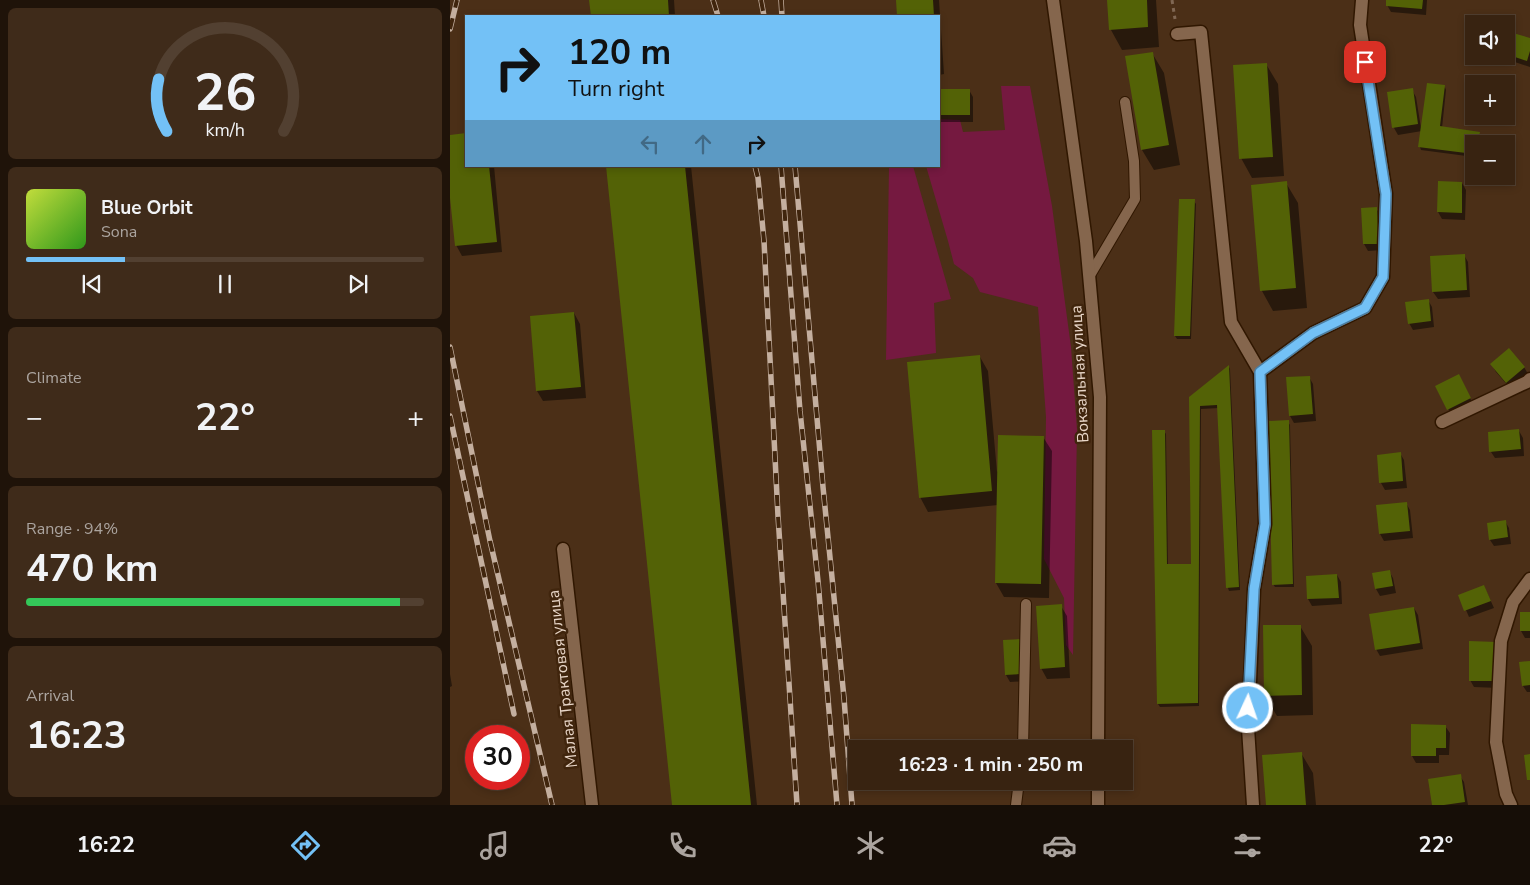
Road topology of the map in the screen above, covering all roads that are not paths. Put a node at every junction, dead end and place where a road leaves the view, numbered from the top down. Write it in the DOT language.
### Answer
graph roads {
  1 [pos="1053,0"];
  2 [pos="1362,0"];
  3 [pos="1177,34"];
  4 [pos="1125,102"];
  5 [pos="1089,277"];
  6 [pos="1260,372"];
  7 [pos="1530,379"];
  8 [pos="1442,422"];
  9 [pos="563,549"];
  10 [pos="1530,579"];
  11 [pos="1026,604"];
  12 [pos="1023,740"];
  13 [pos="1098,740"];
  14 [pos="1018,790"];
  15 [pos="1098,790"];
  16 [pos="592,805"];
  17 [pos="1016,805"];
  18 [pos="1098,805"];
  19 [pos="1253,805"];
  20 [pos="1511,805"];
  1 -- 5 [label="street, Вокзальная улица"];
  2 -- 6 [label="street"];
  3 -- 6 [label="street"];
  4 -- 5 [label="lane"];
  5 -- 13 [label="street, Вокзальная улица"];
  6 -- 19 [label="street"];
  7 -- 8 [label="street"];
  9 -- 16 [label="street, Малая Трактовая улица"];
  10 -- 20 [label="street"];
  11 -- 12 [label="lane"];
  14 -- 17 [label="lane"];
  15 -- 18 [label="street"];
}
